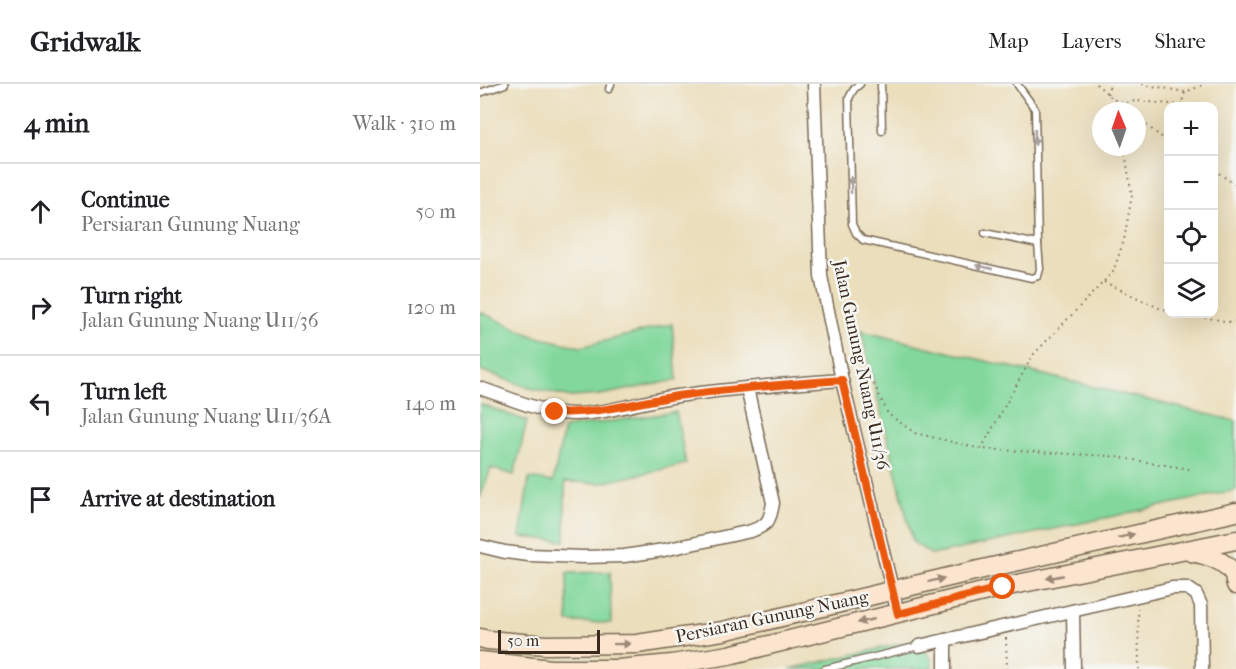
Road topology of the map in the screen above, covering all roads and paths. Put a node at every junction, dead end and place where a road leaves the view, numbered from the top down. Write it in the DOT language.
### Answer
graph roads {
  1 [pos="505,84"];
  2 [pos="814,84"];
  3 [pos="860,84"];
  4 [pos="881,84"];
  5 [pos="1017,84"];
  6 [pos="1096,84"];
  7 [pos="1110,84"];
  8 [pos="1142,84"];
  9 [pos="1206,84"];
  10 [pos="1185,92"];
  11 [pos="480,93"];
  12 [pos="1107,94"];
  13 [pos="1116,102"];
  14 [pos="1127,102"];
  15 [pos="1146,102"];
  16 [pos="1146,102"];
  17 [pos="1183,102"];
  18 [pos="1164,104"];
  19 [pos="1146,125"];
  20 [pos="882,131"];
  21 [pos="1164,139"];
  22 [pos="1126,156"];
  23 [pos="1218,173"];
  24 [pos="1236,185"];
  25 [pos="985,233"];
  26 [pos="1038,244"];
  27 [pos="1104,282"];
  28 [pos="1164,309"];
  29 [pos="1212,318"];
  30 [pos="1236,321"];
  31 [pos="842,380"];
  32 [pos="874,384"];
  33 [pos="480,388"];
  34 [pos="747,388"];
  35 [pos="981,449"];
  36 [pos="1190,469"];
  37 [pos="1236,512"];
  38 [pos="1236,540"];
  39 [pos="480,546"];
  40 [pos="1182,551"];
  41 [pos="1236,585"];
  42 [pos="892,591"];
  43 [pos="1138,596"];
  44 [pos="1073,610"];
  45 [pos="898,614"];
  46 [pos="1006,626"];
  47 [pos="480,638"];
  48 [pos="945,640"];
  49 [pos="920,646"];
  50 [pos="480,662"];
  51 [pos="825,669"];
  52 [pos="945,669"];
  53 [pos="1007,669"];
  54 [pos="1074,669"];
  55 [pos="1139,669"];
  56 [pos="1203,669"];
  1 -- 11 [label="lane"];
  2 -- 31 [label="street, Jalan Gunung Nuang U11/36"];
  26 -- 3 [label="lane, one-way"];
  4 -- 20 [label="lane"];
  5 -- 26 [label="lane, one-way"];
  6 -- 12 [label="path"];
  7 -- 12 [label="path"];
  8 -- 10 [label="path"];
  9 -- 10 [label="path"];
  10 -- 17 [label="path"];
  12 -- 13 [label="path"];
  14 -- 16 [label="path"];
  15 -- 18 [label="path"];
  19 -- 21 [label="path"];
  22 -- 27 [label="path"];
  23 -- 24 [label="path"];
  25 -- 26 [label="lane"];
  27 -- 28 [label="path"];
  27 -- 35 [label="path"];
  29 -- 30 [label="path"];
  31 -- 34 [label="street"];
  31 -- 42 [label="street, Jalan Gunung Nuang U11/36"];
  32 -- 35 [label="path"];
  33 -- 34 [label="street"];
  34 -- 39 [label="street"];
  35 -- 36 [label="path"];
  42 -- 37 [label="street, Persiaran Gunung Nuang, one-way"];
  38 -- 40 [label="street, Persiaran Gunung Nuang"];
  40 -- 41 [label="street"];
  40 -- 45 [label="street, Persiaran Gunung Nuang, one-way"];
  42 -- 45 [label="street, Jalan Gunung Nuang U11/36"];
  47 -- 42 [label="street, Persiaran Gunung Nuang, one-way"];
  43 -- 44 [label="street"];
  43 -- 55 [label="path"];
  43 -- 56 [label="street"];
  44 -- 46 [label="street"];
  44 -- 54 [label="street"];
  45 -- 50 [label="street, Persiaran Gunung Nuang, one-way"];
  46 -- 48 [label="street"];
  46 -- 53 [label="path"];
  48 -- 49 [label="street"];
  48 -- 52 [label="street"];
  49 -- 51 [label="lane"];
}
